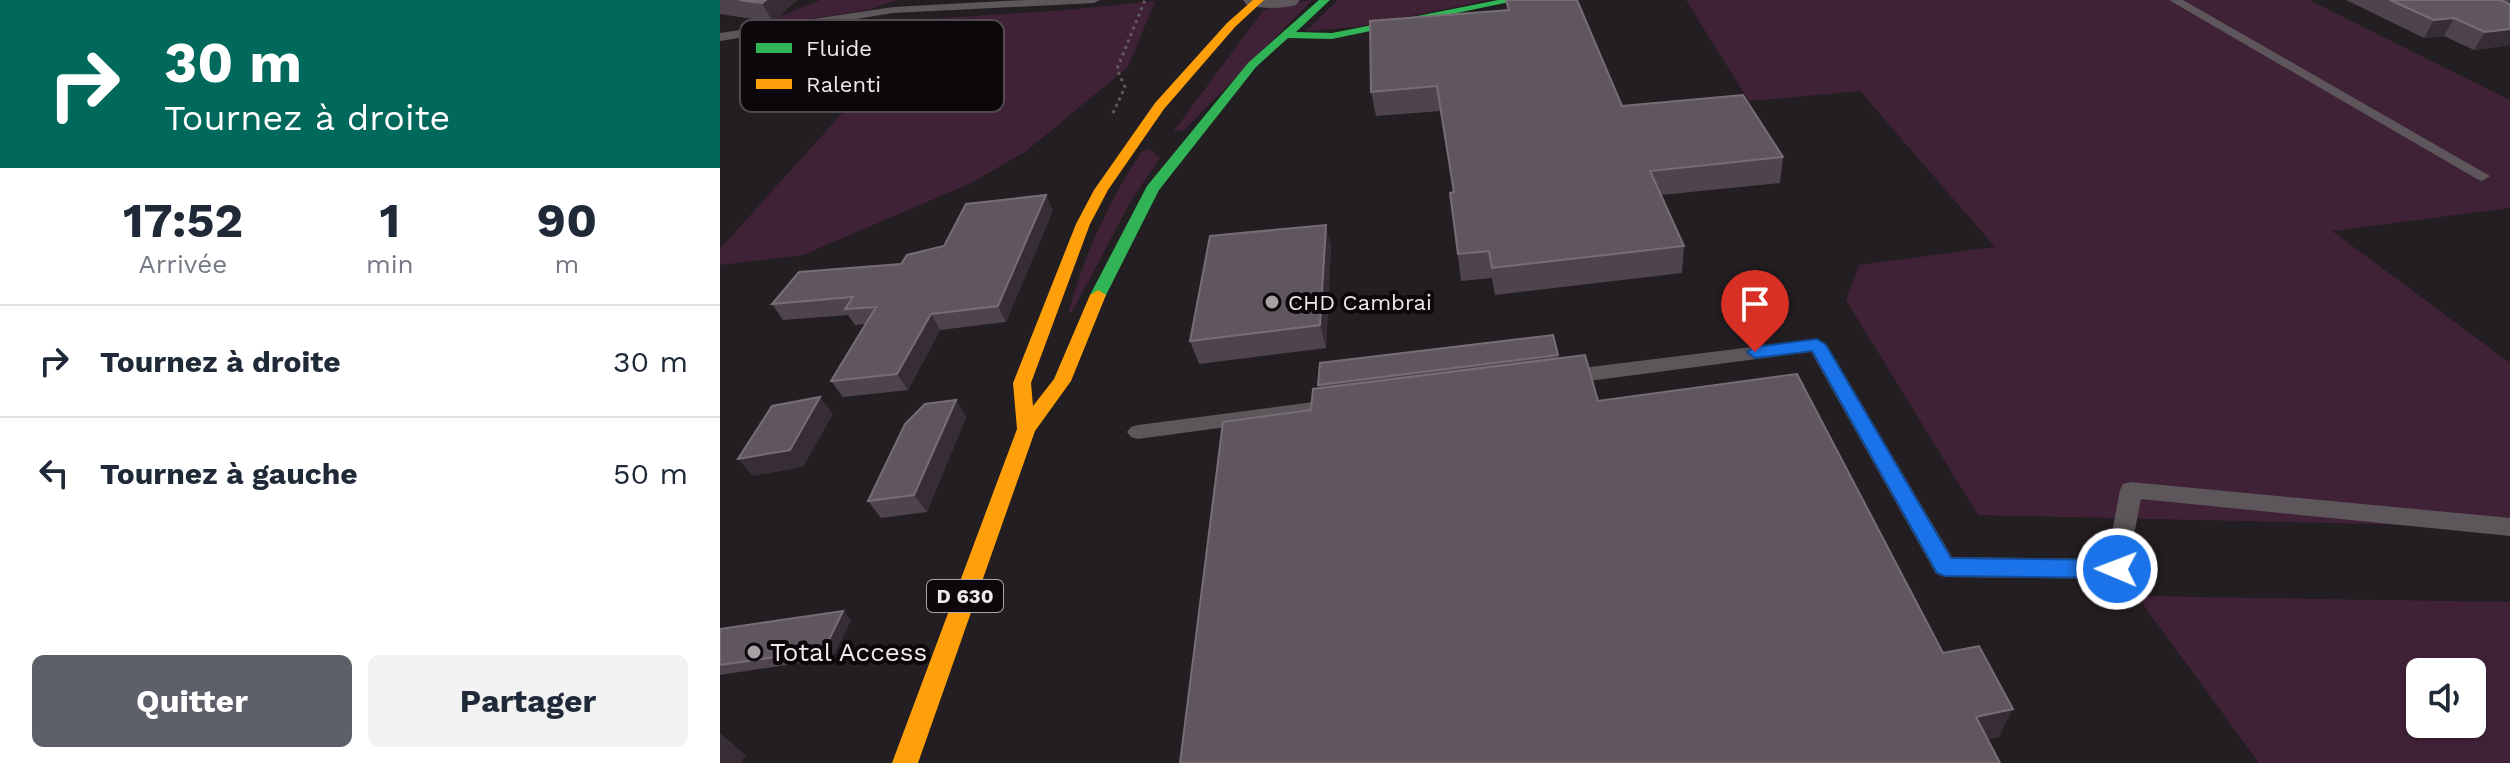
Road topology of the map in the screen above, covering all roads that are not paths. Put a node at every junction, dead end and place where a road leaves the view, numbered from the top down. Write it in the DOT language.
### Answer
graph roads {
  1 [pos="921,0"];
  2 [pos="1094,0"];
  3 [pos="1229,0"];
  4 [pos="1258,0"];
  5 [pos="1288,0"];
  6 [pos="1325,0"];
  7 [pos="1514,0"];
  8 [pos="2175,0"];
  9 [pos="893,10"];
  10 [pos="829,20"];
  11 [pos="1231,25"];
  12 [pos="740,34"];
  13 [pos="1283,35"];
  14 [pos="720,37"];
  15 [pos="1193,96"];
  16 [pos="1163,138"];
  17 [pos="1172,162"];
  18 [pos="2482,176"];
  19 [pos="1549,379"];
  20 [pos="1359,403"];
  21 [pos="1026,429"];
  22 [pos="1138,432"];
  23 [pos="2510,527"];
  24 [pos="905,763"];
  1 -- 9 [label="lane"];
  2 -- 9 [label="lane"];
  3 -- 11 [label="street"];
  4 -- 5 [label="street"];
  4 -- 11 [label="main road, D 630"];
  6 -- 13 [label="main road, D 630"];
  7 -- 13 [label="main road"];
  8 -- 18 [label="lane"];
  9 -- 10 [label="lane"];
  11 -- 15 [label="main road"];
  11 -- 21 [label="main road, D 630"];
  12 -- 14 [label="lane"];
  13 -- 17 [label="main road, D 630"];
  16 -- 17 [label="main road"];
  17 -- 21 [label="main road, D 630"];
  19 -- 23 [label="lane"];
  20 -- 22 [label="lane"];
  21 -- 24 [label="main road, D 630"];
}
